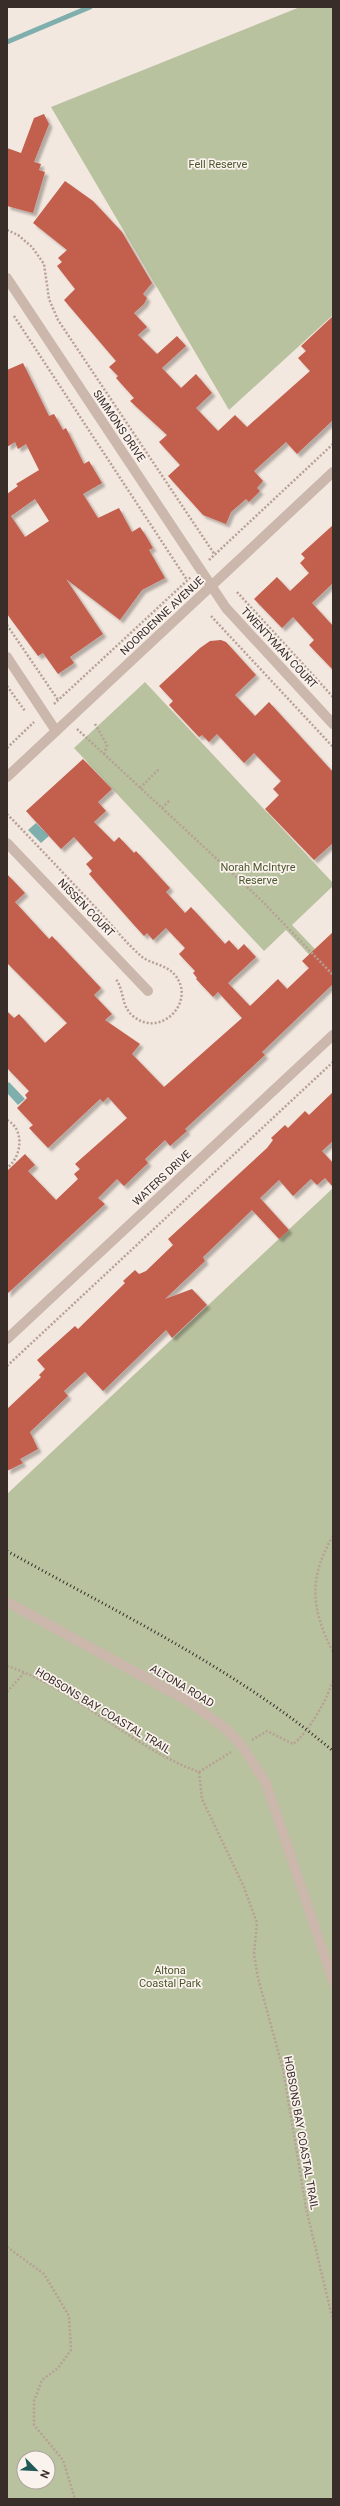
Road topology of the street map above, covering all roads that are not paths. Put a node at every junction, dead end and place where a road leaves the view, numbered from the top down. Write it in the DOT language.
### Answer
graph roads {
  1 [pos="7,278"];
  2 [pos="333,472"];
  3 [pos="211,586"];
  4 [pos="7,657"];
  5 [pos="333,724"];
  6 [pos="56,731"];
  7 [pos="7,777"];
  8 [pos="7,843"];
  9 [pos="148,991"];
  10 [pos="333,1035"];
  11 [pos="7,1339"];
  12 [pos="7,1602"];
  13 [pos="333,1981"];
  1 -- 3 [label="street, SIMMONS DRIVE"];
  2 -- 3 [label="street, NOORDENNE AVENUE"];
  3 -- 5 [label="street, TWENTYMAN COURT"];
  3 -- 6 [label="street, NOORDENNE AVENUE"];
  4 -- 6 [label="street"];
  6 -- 7 [label="street, NOORDENNE AVENUE"];
  8 -- 9 [label="street, NISSEN COURT"];
  10 -- 11 [label="street, WATERS DRIVE"];
  12 -- 13 [label="street, ALTONA ROAD"];
}
